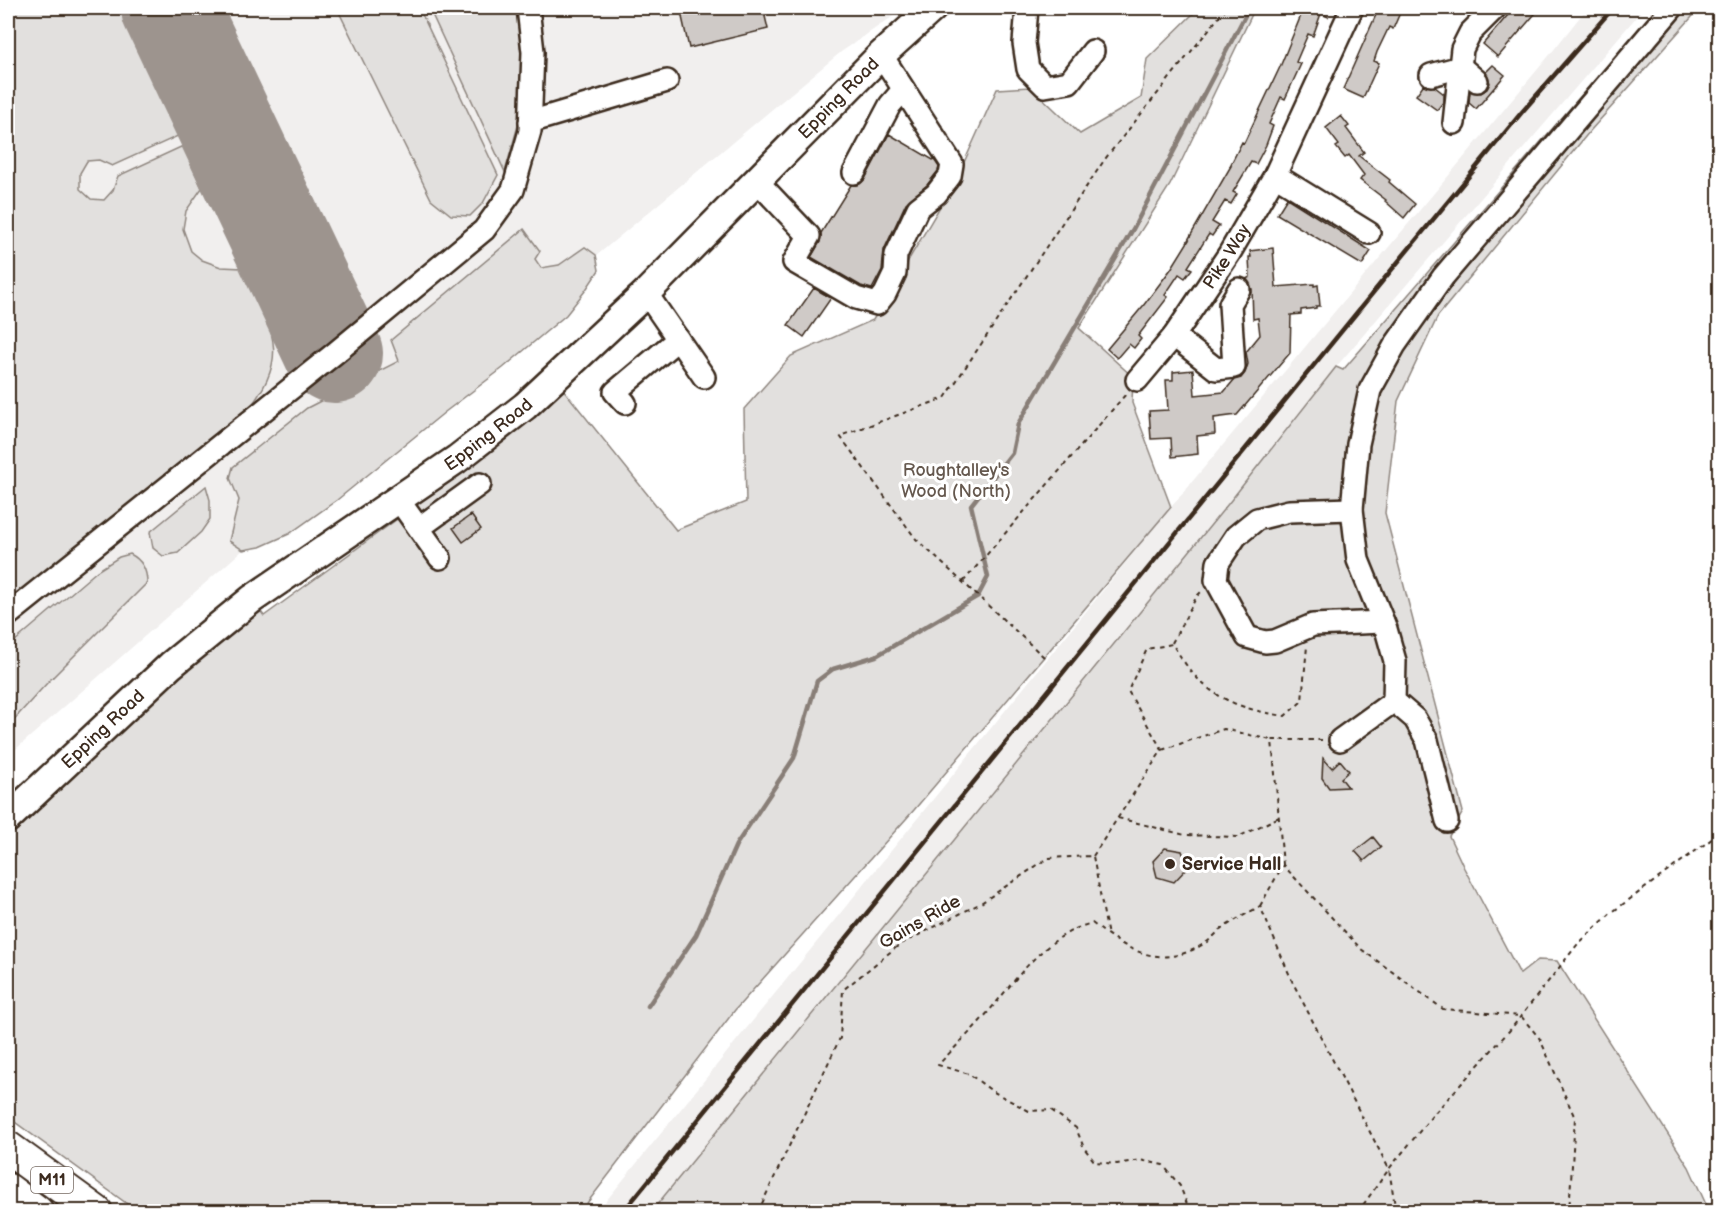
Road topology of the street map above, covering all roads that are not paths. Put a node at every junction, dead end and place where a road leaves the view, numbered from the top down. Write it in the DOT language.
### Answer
graph roads {
  1 [pos="528,8"];
  2 [pos="933,8"];
  3 [pos="1027,8"];
  4 [pos="1495,8"];
  5 [pos="1672,8"];
  6 [pos="1349,16"];
  7 [pos="1093,51"];
  8 [pos="880,56"];
  9 [pos="1461,67"];
  10 [pos="1431,75"];
  11 [pos="667,81"];
  12 [pos="1477,81"];
  13 [pos="903,90"];
  14 [pos="530,122"];
  15 [pos="1454,123"];
  16 [pos="854,173"];
  17 [pos="1275,175"];
  18 [pos="757,181"];
  19 [pos="1369,233"];
  20 [pos="1239,289"];
  21 [pos="645,294"];
  22 [pos="1174,336"];
  23 [pos="678,339"];
  24 [pos="704,377"];
  25 [pos="1137,381"];
  26 [pos="625,403"];
  27 [pos="480,484"];
  28 [pos="398,499"];
  29 [pos="1352,509"];
  30 [pos="419,528"];
  31 [pos="440,558"];
  32 [pos="8,615"];
  33 [pos="1383,622"];
  34 [pos="1394,701"];
  35 [pos="1340,740"];
  36 [pos="8,818"];
  37 [pos="1447,821"];
  38 [pos="8,1148"];
  39 [pos="8,1190"];
  40 [pos="38,1212"];
  41 [pos="96,1212"];
  1 -- 14 [label="street"];
  2 -- 8 [label="main road, Epping Road"];
  3 -- 7 [label="street"];
  4 -- 9 [label="street"];
  5 -- 29 [label="street"];
  6 -- 17 [label="street, Pike Way"];
  8 -- 13 [label="street"];
  8 -- 18 [label="main road, Epping Road"];
  9 -- 10 [label="street"];
  9 -- 12 [label="street"];
  9 -- 15 [label="street"];
  11 -- 14 [label="street"];
  13 -- 16 [label="street"];
  13 -- 18 [label="street"];
  14 -- 32 [label="street"];
  17 -- 19 [label="street"];
  17 -- 22 [label="street, Pike Way"];
  18 -- 21 [label="main road, Epping Road"];
  20 -- 22 [label="street"];
  21 -- 23 [label="street"];
  21 -- 28 [label="main road, Epping Road"];
  22 -- 25 [label="street, Pike Way"];
  23 -- 24 [label="street"];
  23 -- 26 [label="street"];
  27 -- 30 [label="street"];
  28 -- 30 [label="street"];
  28 -- 36 [label="main road, Epping Road"];
  29 -- 33 [label="street"];
  29 -- 33 [label="street"];
  30 -- 31 [label="street"];
  33 -- 34 [label="street"];
  34 -- 35 [label="street"];
  34 -- 37 [label="street"];
  38 -- 41 [label="highway, M11"];
  39 -- 40 [label="highway, M11"];
}
